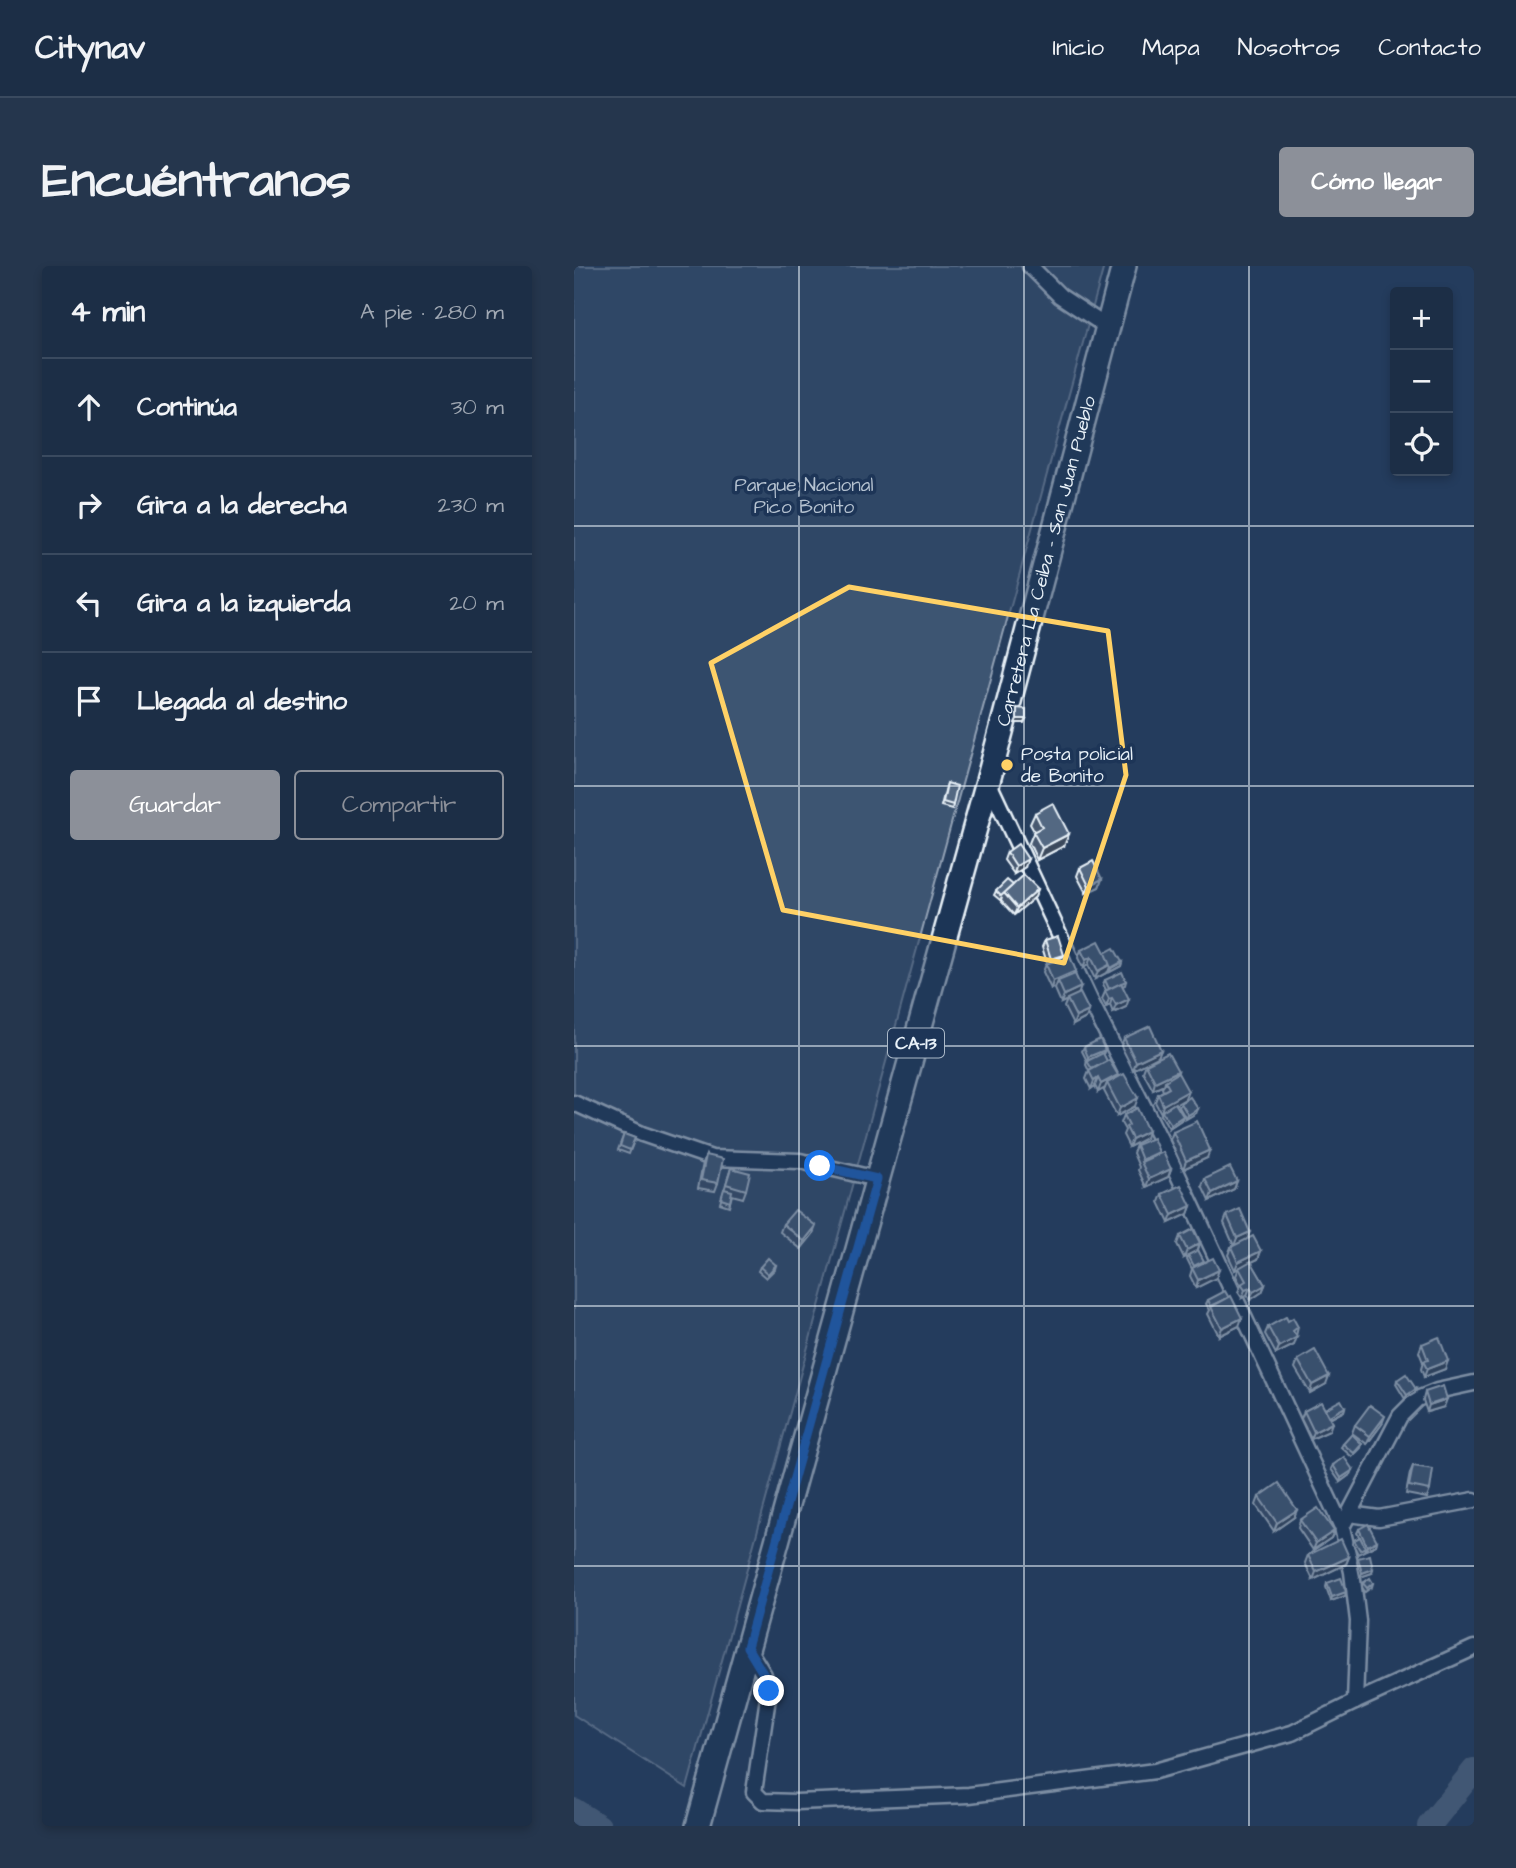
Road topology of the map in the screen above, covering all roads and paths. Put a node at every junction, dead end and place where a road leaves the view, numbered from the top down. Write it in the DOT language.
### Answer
graph roads {
  1 [pos="1030,266"];
  2 [pos="1124,266"];
  3 [pos="1107,327"];
  4 [pos="988,781"];
  5 [pos="574,1103"];
  6 [pos="877,1179"];
  7 [pos="1474,1384"];
  8 [pos="1474,1500"];
  9 [pos="1345,1520"];
  10 [pos="747,1647"];
  11 [pos="1474,1648"];
  12 [pos="1355,1702"];
  13 [pos="699,1822"];
  1 -- 3 [label="street"];
  2 -- 3 [label="main road, Carretera La Ceiba - San Juan Pueblo / CA-13"];
  3 -- 4 [label="main road, Carretera La Ceiba - San Juan Pueblo / CA-13"];
  4 -- 6 [label="main road, Carretera La Ceiba - San Juan Pueblo / CA-13"];
  4 -- 9 [label="street"];
  5 -- 6 [label="street"];
  6 -- 10 [label="main road, Carretera La Ceiba - San Juan Pueblo / CA-13"];
  7 -- 9 [label="street"];
  8 -- 9 [label="street"];
  9 -- 12 [label="street"];
  10 -- 12 [label="street"];
  10 -- 13 [label="main road, Carretera La Ceiba - San Juan Pueblo / CA-13"];
  11 -- 12 [label="street"];
}
